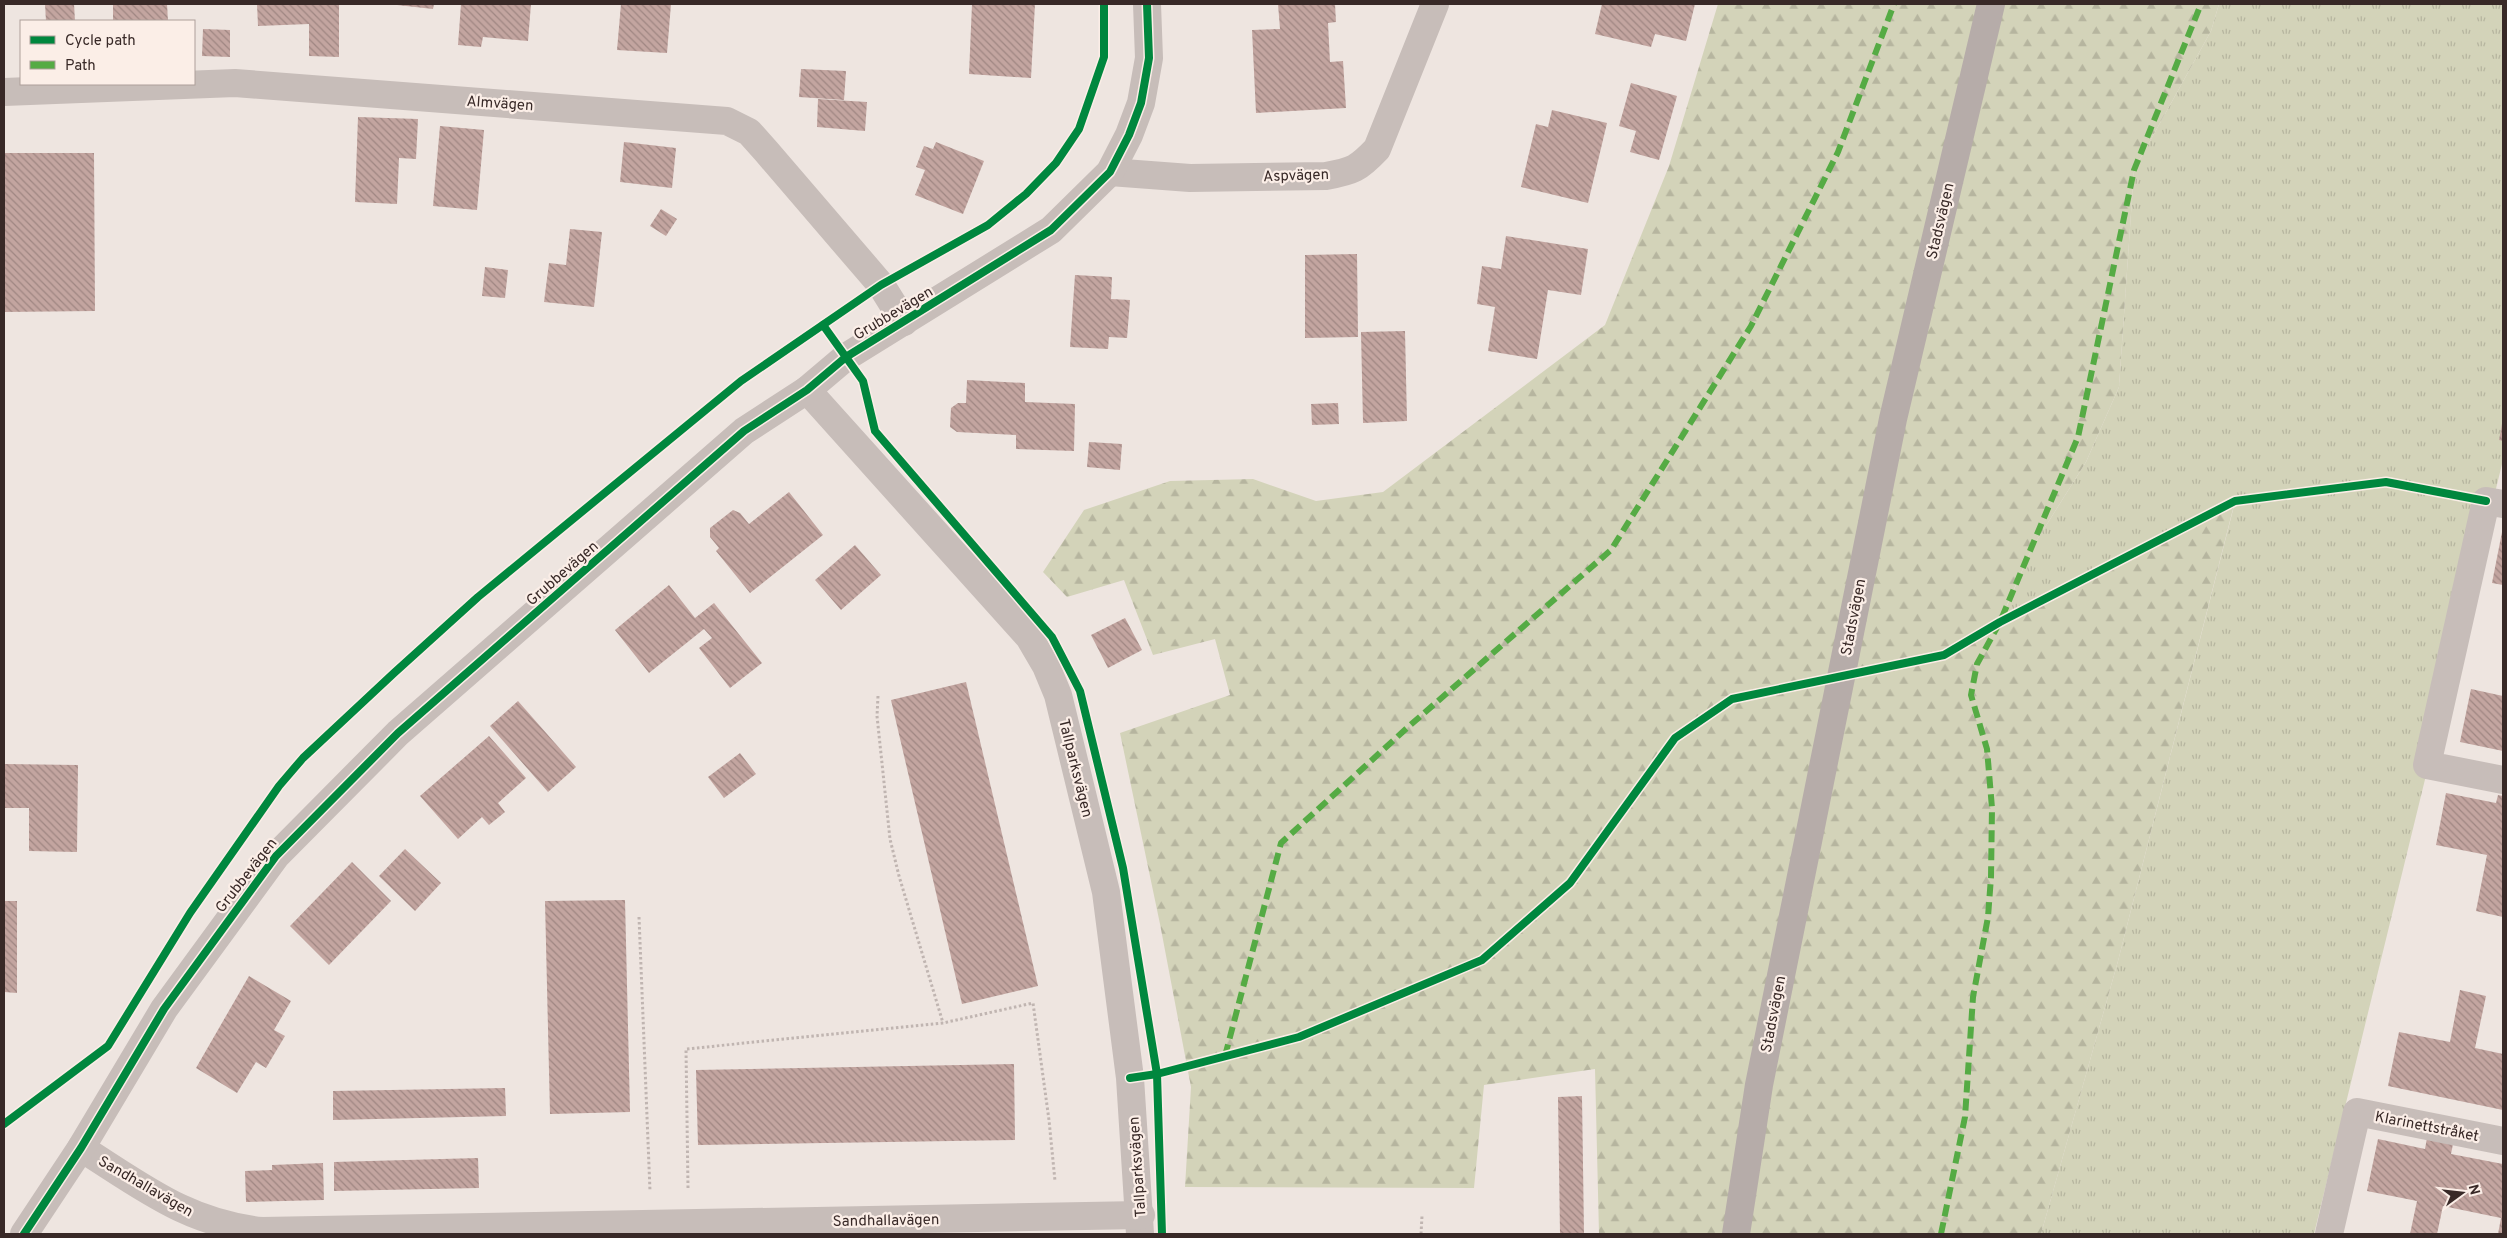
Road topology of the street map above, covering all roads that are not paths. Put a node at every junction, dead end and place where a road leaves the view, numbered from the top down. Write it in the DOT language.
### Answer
graph roads {
  1 [pos="1147,4"];
  2 [pos="1435,4"];
  3 [pos="1991,4"];
  4 [pos="184,85"];
  5 [pos="195,85"];
  6 [pos="4,92"];
  7 [pos="1110,172"];
  8 [pos="904,322"];
  9 [pos="807,390"];
  10 [pos="2495,502"];
  11 [pos="2503,780"];
  12 [pos="2503,1141"];
  13 [pos="81,1148"];
  14 [pos="1141,1225"];
  15 [pos="1012,1226"];
  16 [pos="24,1234"];
  17 [pos="1736,1234"];
  18 [pos="2329,1234"];
  1 -- 7 [label="street, Grubbevägen"];
  2 -- 7 [label="street, Aspvägen"];
  3 -- 17 [label="main road, Stadsvägen"];
  4 -- 6 [label="street, Almvägen"];
  5 -- 8 [label="street, Almvägen"];
  7 -- 8 [label="street, Grubbevägen"];
  8 -- 9 [label="street, Grubbevägen"];
  9 -- 13 [label="street, Grubbevägen"];
  9 -- 14 [label="street, Tallparksvägen"];
  10 -- 11 [label="street"];
  12 -- 18 [label="street, Klarinettstråket"];
  13 -- 15 [label="street, Sandhallavägen"];
  13 -- 16 [label="street, Grubbevägen"];
  14 -- 15 [label="street, Sandhallavägen"];
}
